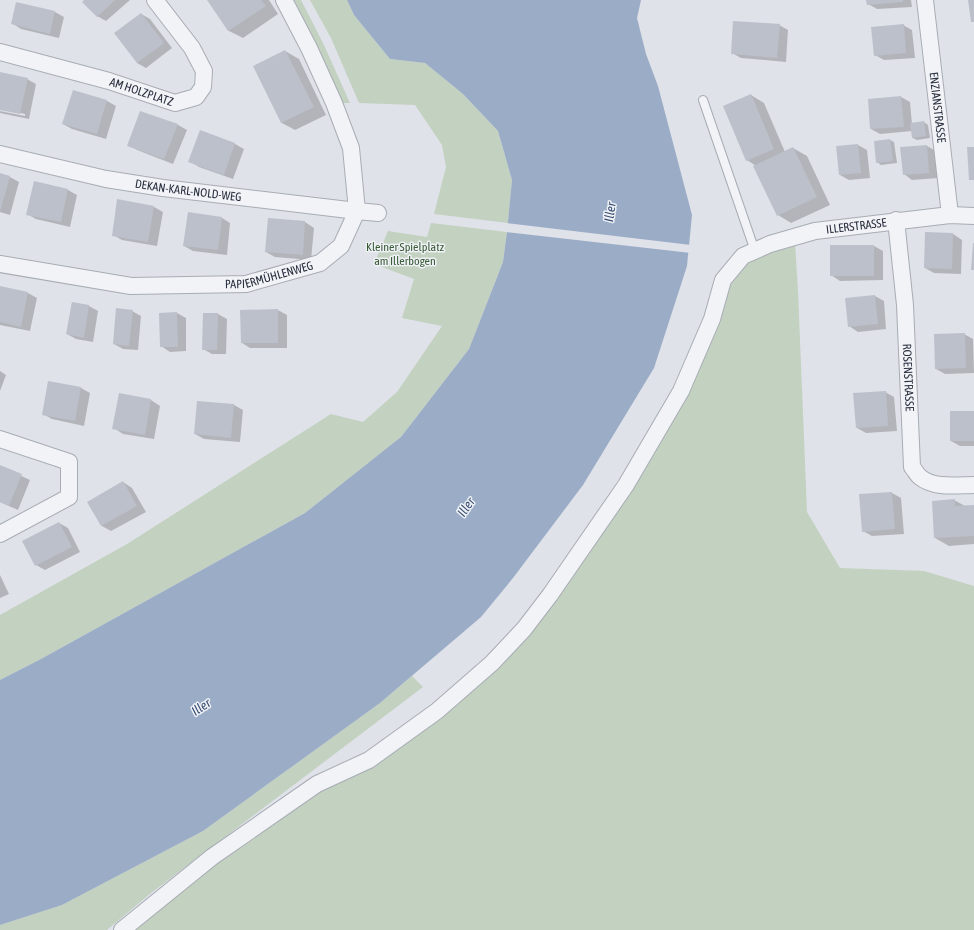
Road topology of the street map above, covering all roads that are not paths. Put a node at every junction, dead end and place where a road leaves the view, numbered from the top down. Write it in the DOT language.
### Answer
graph roads {
  1 [pos="155,0"];
  2 [pos="284,0"];
  3 [pos="925,0"];
  4 [pos="0,52"];
  5 [pos="703,100"];
  6 [pos="0,154"];
  7 [pos="356,211"];
  8 [pos="378,213"];
  9 [pos="950,215"];
  10 [pos="974,216"];
  11 [pos="896,220"];
  12 [pos="749,253"];
  13 [pos="0,264"];
  14 [pos="0,439"];
  15 [pos="974,485"];
  16 [pos="0,534"];
  17 [pos="122,930"];
  1 -- 4 [label="street, AM HOLZPLATZ"];
  2 -- 7 [label="street, PAPIERMÜHLENWEG"];
  3 -- 9 [label="street, ENZIANSTRASSE"];
  5 -- 12 [label="lane"];
  6 -- 7 [label="street, DEKAN-KARL-NOLD-WEG"];
  7 -- 8 [label="street, DEKAN-KARL-NOLD-WEG"];
  7 -- 13 [label="street, PAPIERMÜHLENWEG"];
  9 -- 10 [label="street, ILLERSTRASSE"];
  9 -- 11 [label="street, ILLERSTRASSE"];
  11 -- 12 [label="street, ILLERSTRASSE"];
  11 -- 15 [label="street, ROSENSTRASSE"];
  12 -- 17 [label="street"];
  14 -- 16 [label="street"];
}
